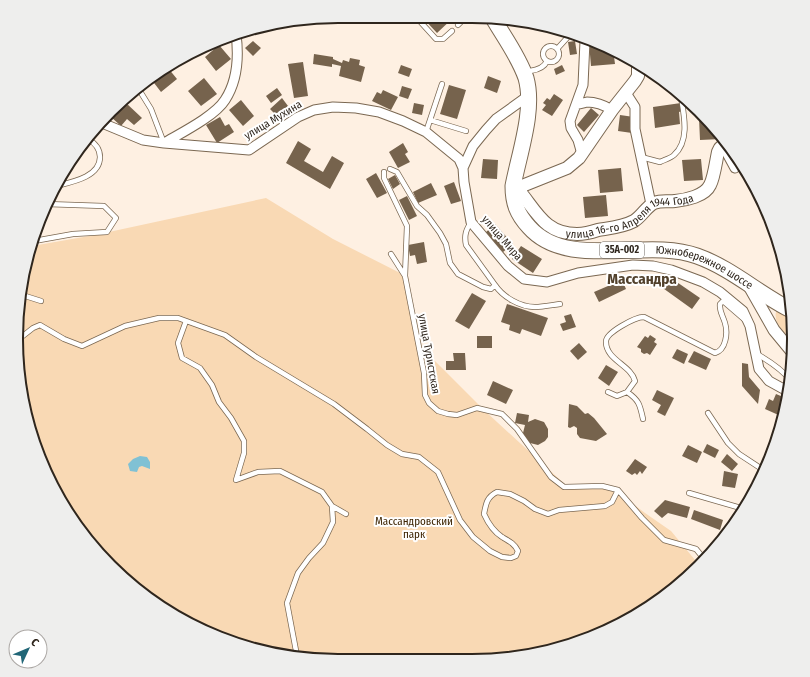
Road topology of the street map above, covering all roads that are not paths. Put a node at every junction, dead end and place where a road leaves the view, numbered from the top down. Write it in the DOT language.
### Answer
graph roads {
  1 [pos="421,23"];
  2 [pos="497,24"];
  3 [pos="504,25"];
  4 [pos="452,31"];
  5 [pos="567,38"];
  6 [pos="237,40"];
  7 [pos="585,44"];
  8 [pos="557,49"];
  9 [pos="547,61"];
  10 [pos="638,70"];
  11 [pos="530,71"];
  12 [pos="442,84"];
  13 [pos="141,92"];
  14 [pos="626,93"];
  15 [pos="528,96"];
  16 [pos="682,103"];
  17 [pos="577,104"];
  18 [pos="612,110"];
  19 [pos="430,120"];
  20 [pos="106,125"];
  21 [pos="466,131"];
  22 [pos="426,132"];
  23 [pos="91,142"];
  24 [pos="164,143"];
  25 [pos="723,147"];
  26 [pos="582,154"];
  27 [pos="641,156"];
  28 [pos="731,159"];
  29 [pos="463,168"];
  30 [pos="735,168"];
  31 [pos="390,169"];
  32 [pos="384,172"];
  33 [pos="64,184"];
  34 [pos="517,188"];
  35 [pos="54,204"];
  36 [pos="651,204"];
  37 [pos="471,222"];
  38 [pos="39,240"];
  39 [pos="391,254"];
  40 [pos="405,276"];
  41 [pos="748,283"];
  42 [pos="495,285"];
  43 [pos="26,296"];
  44 [pos="784,300"];
  45 [pos="41,302"];
  46 [pos="560,304"];
  47 [pos="785,306"];
  48 [pos="186,321"];
  49 [pos="750,326"];
  50 [pos="23,336"];
  51 [pos="787,345"];
  52 [pos="756,353"];
  53 [pos="785,374"];
  54 [pos="783,389"];
  55 [pos="608,392"];
  56 [pos="627,392"];
  57 [pos="708,413"];
  58 [pos="643,419"];
  59 [pos="759,468"];
  60 [pos="618,490"];
  61 [pos="689,493"];
  62 [pos="332,506"];
  63 [pos="738,507"];
  64 [pos="346,514"];
  65 [pos="701,555"];
  66 [pos="295,651"];
  1 -- 4 [label="lane"];
  2 -- 15 [label="highway, Южнобережное шоссе / 35А-002"];
  3 -- 11 [label="highway, Южнобережное шоссе / 35А-002"];
  5 -- 8 [label="lane"];
  6 -- 24 [label="street"];
  7 -- 17 [label="street"];
  8 -- 9 [label="lane"];
  8 -- 9 [label="lane"];
  9 -- 11 [label="lane"];
  10 -- 14 [label="main road"];
  11 -- 34 [label="highway, Южнобережное шоссе / 35А-002"];
  12 -- 19 [label="lane"];
  13 -- 24 [label="lane"];
  14 -- 18 [label="main road"];
  14 -- 27 [label="street"];
  15 -- 29 [label="street"];
  15 -- 41 [label="highway, Южнобережное шоссе / 35А-002"];
  16 -- 27 [label="lane"];
  17 -- 18 [label="street"];
  17 -- 26 [label="street"];
  18 -- 26 [label="main road"];
  19 -- 21 [label="lane"];
  19 -- 22 [label="lane"];
  20 -- 24 [label="street, улица Мухина"];
  22 -- 24 [label="street, улица Мухина"];
  22 -- 29 [label="street, улица Мухина"];
  23 -- 33 [label="lane"];
  25 -- 36 [label="main road, улица 16-го Апреля 1944 Года"];
  26 -- 34 [label="main road"];
  27 -- 36 [label="street"];
  28 -- 30 [label="street"];
  29 -- 37 [label="street, улица Мира"];
  31 -- 42 [label="lane"];
  32 -- 40 [label="lane"];
  34 -- 36 [label="main road, улица 16-го Апреля 1944 Года"];
  34 -- 44 [label="highway, Южнобережное шоссе / 35А-002"];
  35 -- 38 [label="lane"];
  37 -- 42 [label="lane"];
  37 -- 49 [label="street, улица Мира"];
  39 -- 40 [label="lane"];
  40 -- 60 [label="lane, улица Туристская"];
  41 -- 47 [label="highway, Южнобережное шоссе / 35А-002"];
  41 -- 51 [label="street"];
  42 -- 46 [label="lane"];
  43 -- 45 [label="lane"];
  48 -- 50 [label="lane"];
  48 -- 60 [label="lane"];
  48 -- 62 [label="lane"];
  49 -- 52 [label="street, улица Мира"];
  49 -- 56 [label="lane"];
  52 -- 53 [label="lane"];
  52 -- 54 [label="street, улица Мира"];
  55 -- 56 [label="lane"];
  56 -- 58 [label="lane"];
  57 -- 59 [label="lane"];
  60 -- 65 [label="lane"];
  61 -- 63 [label="lane"];
  62 -- 64 [label="lane"];
  62 -- 66 [label="lane"];
}
